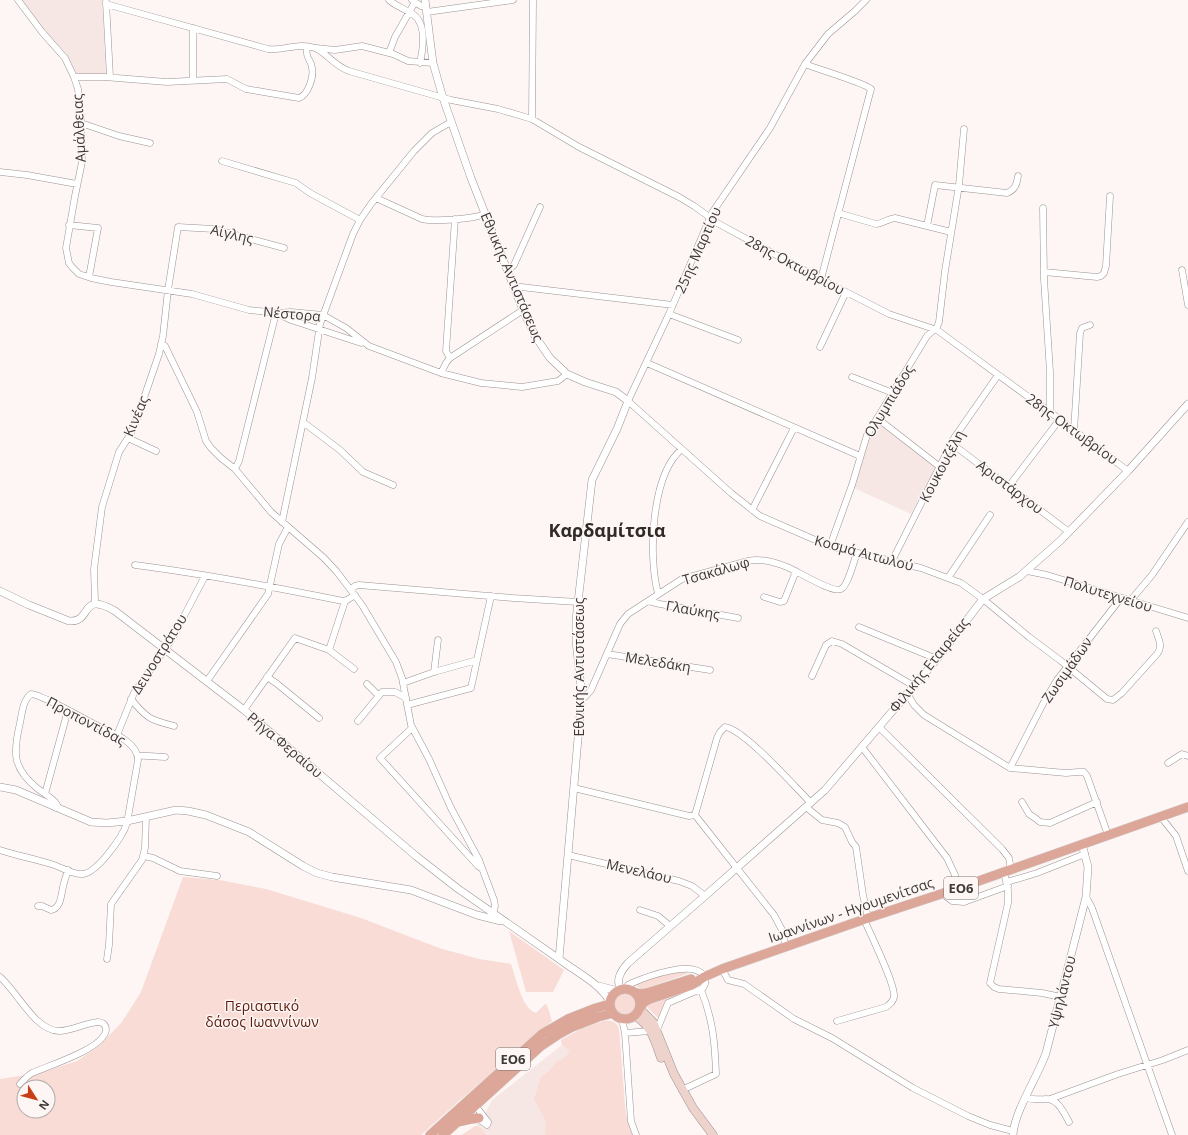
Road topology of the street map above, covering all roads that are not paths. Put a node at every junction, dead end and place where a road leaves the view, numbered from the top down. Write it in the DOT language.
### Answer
graph roads {
  1 [pos="18,0"];
  2 [pos="389,0"];
  3 [pos="513,0"];
  4 [pos="533,0"];
  5 [pos="866,0"];
  6 [pos="413,1"];
  7 [pos="106,2"];
  8 [pos="426,6"];
  9 [pos="409,12"];
  10 [pos="193,28"];
  11 [pos="307,47"];
  12 [pos="315,48"];
  13 [pos="389,53"];
  14 [pos="420,63"];
  15 [pos="433,64"];
  16 [pos="805,64"];
  17 [pos="110,77"];
  18 [pos="74,78"];
  19 [pos="193,80"];
  20 [pos="443,98"];
  21 [pos="532,119"];
  22 [pos="451,122"];
  23 [pos="81,123"];
  24 [pos="964,129"];
  25 [pos="150,143"];
  26 [pos="222,161"];
  27 [pos="0,172"];
  28 [pos="1018,176"];
  29 [pos="77,184"];
  30 [pos="959,187"];
  31 [pos="1110,196"];
  32 [pos="376,198"];
  33 [pos="540,207"];
  34 [pos="1043,208"];
  35 [pos="838,213"];
  36 [pos="485,214"];
  37 [pos="709,218"];
  38 [pos="455,219"];
  39 [pos="360,220"];
  40 [pos="70,225"];
  41 [pos="927,226"];
  42 [pos="178,228"];
  43 [pos="951,232"];
  44 [pos="284,248"];
  45 [pos="1182,270"];
  46 [pos="75,271"];
  47 [pos="508,271"];
  48 [pos="1044,272"];
  49 [pos="89,278"];
  50 [pos="821,279"];
  51 [pos="513,286"];
  52 [pos="168,290"];
  53 [pos="846,292"];
  54 [pos="673,305"];
  55 [pos="1188,305"];
  56 [pos="523,310"];
  57 [pos="276,313"];
  58 [pos="669,314"];
  59 [pos="323,315"];
  60 [pos="1090,325"];
  61 [pos="319,328"];
  62 [pos="935,329"];
  63 [pos="738,340"];
  64 [pos="161,344"];
  65 [pos="369,346"];
  66 [pos="820,347"];
  67 [pos="450,358"];
  68 [pos="647,363"];
  69 [pos="441,373"];
  70 [pos="567,374"];
  71 [pos="998,375"];
  72 [pos="852,377"];
  73 [pos="893,393"];
  74 [pos="628,401"];
  75 [pos="1188,404"];
  76 [pos="1050,412"];
  77 [pos="877,418"];
  78 [pos="1060,419"];
  79 [pos="303,422"];
  80 [pos="794,428"];
  81 [pos="1074,431"];
  82 [pos="128,438"];
  83 [pos="951,443"];
  84 [pos="682,449"];
  85 [pos="156,451"];
  86 [pos="860,456"];
  87 [pos="940,467"];
  88 [pos="234,469"];
  89 [pos="1128,470"];
  90 [pos="393,485"];
  91 [pos="1009,486"];
  92 [pos="752,510"];
  93 [pos="990,515"];
  94 [pos="282,522"];
  95 [pos="1188,522"];
  96 [pos="288,527"];
  97 [pos="1069,532"];
  98 [pos="830,546"];
  99 [pos="857,553"];
  100 [pos="892,561"];
  101 [pos="135,565"];
  102 [pos="796,571"];
  103 [pos="1027,571"];
  104 [pos="205,576"];
  105 [pos="948,578"];
  106 [pos="270,586"];
  107 [pos="0,591"];
  108 [pos="353,592"];
  109 [pos="658,593"];
  110 [pos="491,596"];
  111 [pos="764,597"];
  112 [pos="1121,598"];
  113 [pos="983,599"];
  114 [pos="345,601"];
  115 [pos="648,601"];
  116 [pos="1130,601"];
  117 [pos="578,602"];
  118 [pos="96,603"];
  119 [pos="1188,611"];
  120 [pos="1186,617"];
  121 [pos="738,618"];
  122 [pos="859,627"];
  123 [pos="1156,631"];
  124 [pos="438,640"];
  125 [pos="165,649"];
  126 [pos="329,650"];
  127 [pos="607,654"];
  128 [pos="477,660"];
  129 [pos="937,660"];
  130 [pos="1068,666"];
  131 [pos="354,669"];
  132 [pos="710,670"];
  133 [pos="434,672"];
  134 [pos="812,676"];
  135 [pos="267,677"];
  136 [pos="207,681"];
  137 [pos="403,683"];
  138 [pos="367,684"];
  139 [pos="914,686"];
  140 [pos="907,693"];
  141 [pos="378,695"];
  142 [pos="406,698"];
  143 [pos="581,698"];
  144 [pos="131,700"];
  145 [pos="407,705"];
  146 [pos="68,710"];
  147 [pos="244,710"];
  148 [pos="319,718"];
  149 [pos="358,721"];
  150 [pos="174,726"];
  151 [pos="879,727"];
  152 [pos="412,728"];
  153 [pos="117,735"];
  154 [pos="862,747"];
  155 [pos="138,755"];
  156 [pos="1188,756"];
  157 [pos="165,757"];
  158 [pos="1168,763"];
  159 [pos="1010,768"];
  160 [pos="0,787"];
  161 [pos="574,788"];
  162 [pos="45,794"];
  163 [pos="1022,802"];
  164 [pos="1096,802"];
  165 [pos="808,805"];
  166 [pos="1188,807"];
  167 [pos="56,808"];
  168 [pos="695,815"];
  169 [pos="146,817"];
  170 [pos="1161,817"];
  171 [pos="127,821"];
  172 [pos="1108,835"];
  173 [pos="1082,844"];
  174 [pos="0,850"];
  175 [pos="1086,854"];
  176 [pos="568,855"];
  177 [pos="144,856"];
  178 [pos="482,868"];
  179 [pos="736,868"];
  180 [pos="68,870"];
  181 [pos="1008,871"];
  182 [pos="1188,871"];
  183 [pos="217,876"];
  184 [pos="1007,884"];
  185 [pos="956,889"];
  186 [pos="943,894"];
  187 [pos="705,896"];
  188 [pos="1086,897"];
  189 [pos="38,906"];
  190 [pos="640,910"];
  191 [pos="493,914"];
  192 [pos="866,918"];
  193 [pos="505,922"];
  194 [pos="670,926"];
  195 [pos="786,947"];
  196 [pos="106,958"];
  197 [pos="558,959"];
  198 [pos="722,969"];
  199 [pos="0,977"];
  200 [pos="704,977"];
  201 [pos="597,986"];
  202 [pos="622,990"];
  203 [pos="701,990"];
  204 [pos="636,993"];
  205 [pos="1061,997"];
  206 [pos="611,1006"];
  207 [pos="638,1011"];
  208 [pos="622,1019"];
  209 [pos="838,1021"];
  210 [pos="654,1030"];
  211 [pos="625,1033"];
  212 [pos="1188,1050"];
  213 [pos="1148,1065"];
  214 [pos="25,1079"];
  215 [pos="682,1090"];
  216 [pos="1026,1098"];
  217 [pos="1050,1099"];
  218 [pos="469,1105"];
  219 [pos="479,1118"];
  220 [pos="1069,1122"];
  221 [pos="455,1124"];
  222 [pos="1013,1133"];
  223 [pos="430,1135"];
  224 [pos="443,1135"];
  225 [pos="636,1135"];
  226 [pos="713,1135"];
  227 [pos="1172,1135"];
  1 -- 18 [label="street, Αμάλθειας"];
  2 -- 9 [label="street"];
  3 -- 8 [label="street"];
  4 -- 21 [label="street"];
  5 -- 16 [label="street, 25ης Μαρτίου"];
  6 -- 8 [label="street"];
  6 -- 9 [label="street"];
  7 -- 10 [label="street"];
  7 -- 17 [label="street"];
  8 -- 15 [label="street, Εθνικής Αντιστάσεως"];
  9 -- 13 [label="street"];
  9 -- 14 [label="street"];
  10 -- 11 [label="street"];
  10 -- 19 [label="street"];
  11 -- 12 [label="street"];
  11 -- 19 [label="street"];
  12 -- 13 [label="street"];
  12 -- 20 [label="street, 28ης Οκτωβρίου"];
  13 -- 14 [label="street"];
  14 -- 15 [label="street"];
  15 -- 20 [label="street, Εθνικής Αντιστάσεως"];
  16 -- 35 [label="street"];
  16 -- 37 [label="street, 25ης Μαρτίου"];
  17 -- 18 [label="street"];
  17 -- 19 [label="street"];
  18 -- 23 [label="street, Αμάλθειας"];
  20 -- 21 [label="street, 28ης Οκτωβρίου"];
  20 -- 22 [label="street, Εθνικής Αντιστάσεως"];
  21 -- 37 [label="street, 28ης Οκτωβρίου"];
  22 -- 32 [label="street"];
  22 -- 36 [label="street, Εθνικής Αντιστάσεως"];
  23 -- 25 [label="street"];
  23 -- 29 [label="street, Αμάλθειας"];
  24 -- 30 [label="street"];
  26 -- 39 [label="street"];
  27 -- 29 [label="street"];
  28 -- 30 [label="street"];
  29 -- 40 [label="street, Αμάλθειας"];
  30 -- 41 [label="street"];
  30 -- 43 [label="street"];
  31 -- 48 [label="street"];
  32 -- 38 [label="street"];
  32 -- 39 [label="street"];
  33 -- 47 [label="street"];
  34 -- 48 [label="street"];
  35 -- 41 [label="street"];
  35 -- 50 [label="street"];
  36 -- 38 [label="street"];
  36 -- 47 [label="street, Εθνικής Αντιστάσεως"];
  37 -- 50 [label="street, 28ης Οκτωβρίου"];
  37 -- 54 [label="street, 25ης Μαρτίου"];
  38 -- 67 [label="street"];
  39 -- 59 [label="street"];
  40 -- 46 [label="street, Αμάλθειας"];
  40 -- 49 [label="street"];
  41 -- 43 [label="street"];
  42 -- 44 [label="street, Αίγλης"];
  42 -- 52 [label="street, Κινέας"];
  43 -- 62 [label="street"];
  45 -- 55 [label="street"];
  46 -- 49 [label="street, Νέστορα"];
  47 -- 51 [label="street, Εθνικής Αντιστάσεως"];
  48 -- 76 [label="street"];
  49 -- 52 [label="street, Νέστορα"];
  50 -- 53 [label="street, 28ης Οκτωβρίου"];
  51 -- 54 [label="street"];
  51 -- 56 [label="street, Εθνικής Αντιστάσεως"];
  52 -- 57 [label="street, Νέστορα"];
  52 -- 64 [label="street, Κινέας"];
  53 -- 62 [label="street, 28ης Οκτωβρίου"];
  53 -- 66 [label="street"];
  54 -- 58 [label="street, 25ης Μαρτίου"];
  56 -- 67 [label="street"];
  56 -- 70 [label="street, Εθνικής Αντιστάσεως"];
  57 -- 59 [label="street, Νέστορα"];
  57 -- 61 [label="street"];
  57 -- 88 [label="street"];
  58 -- 63 [label="street"];
  58 -- 68 [label="street, 25ης Μαρτίου"];
  59 -- 61 [label="street"];
  59 -- 65 [label="street, Νέστορα"];
  60 -- 81 [label="street"];
  61 -- 65 [label="street"];
  61 -- 79 [label="street"];
  62 -- 71 [label="street, 28ης Οκτωβρίου"];
  62 -- 73 [label="street, Ολυμπιάδος"];
  64 -- 82 [label="street, Κινέας"];
  64 -- 88 [label="street"];
  65 -- 69 [label="street, Νέστορα"];
  67 -- 69 [label="street"];
  68 -- 74 [label="street, 25ης Μαρτίου"];
  68 -- 80 [label="street"];
  69 -- 70 [label="street, Νέστορα"];
  70 -- 74 [label="street, Εθνικής Αντιστάσεως"];
  71 -- 76 [label="street, 28ης Οκτωβρίου"];
  71 -- 83 [label="street, Κουκουζέλη"];
  72 -- 73 [label="street"];
  73 -- 77 [label="street, Ολυμπιάδος"];
  74 -- 84 [label="street, Κοσμά Αιτωλού"];
  74 -- 117 [label="street, Εθνικής Αντιστάσεως"];
  75 -- 89 [label="street, Φιλικής Εταιρείας"];
  76 -- 78 [label="street, 28ης Οκτωβρίου"];
  77 -- 86 [label="street, Ολυμπιάδος"];
  77 -- 87 [label="street"];
  78 -- 81 [label="street, 28ης Οκτωβρίου"];
  78 -- 91 [label="street"];
  79 -- 90 [label="street"];
  79 -- 94 [label="street"];
  80 -- 86 [label="street"];
  80 -- 92 [label="street"];
  81 -- 89 [label="street, 28ης Οκτωβρίου"];
  82 -- 85 [label="street"];
  82 -- 118 [label="street, Κινέας"];
  83 -- 87 [label="street, Κουκουζέλη"];
  83 -- 91 [label="street, Αριστάρχου"];
  84 -- 92 [label="street, Κοσμά Αιτωλού"];
  84 -- 109 [label="street"];
  86 -- 98 [label="street, Ολυμπιάδος"];
  87 -- 100 [label="street, Κουκουζέλη"];
  88 -- 94 [label="street"];
  89 -- 97 [label="street, Φιλικής Εταιρείας"];
  91 -- 97 [label="street, Αριστάρχου"];
  92 -- 98 [label="street, Κοσμά Αιτωλού"];
  93 -- 105 [label="street"];
  94 -- 96 [label="street"];
  95 -- 116 [label="street"];
  96 -- 106 [label="street"];
  96 -- 108 [label="street"];
  97 -- 103 [label="street, Φιλικής Εταιρείας"];
  98 -- 99 [label="street, Κοσμά Αιτωλού"];
  99 -- 100 [label="street, Κοσμά Αιτωλού"];
  99 -- 102 [label="street, Τσακάλωφ"];
  100 -- 105 [label="street, Κοσμά Αιτωλού"];
  101 -- 104 [label="street"];
  102 -- 109 [label="street, Τσακάλωφ"];
  102 -- 111 [label="street"];
  103 -- 112 [label="street, Πολυτεχνείου"];
  103 -- 113 [label="street, Φιλικής Εταιρείας"];
  104 -- 106 [label="street"];
  104 -- 125 [label="street, Δεινοστράτου"];
  105 -- 113 [label="street, Κοσμά Αιτωλού"];
  106 -- 114 [label="street"];
  106 -- 136 [label="street"];
  107 -- 118 [label="street"];
  108 -- 110 [label="street"];
  108 -- 114 [label="street"];
  108 -- 137 [label="street"];
  109 -- 115 [label="street, Τσακάλωφ"];
  110 -- 117 [label="street"];
  110 -- 128 [label="street"];
  112 -- 116 [label="street, Πολυτεχνείου"];
  112 -- 130 [label="street, Ζωσιμάδων"];
  113 -- 129 [label="street, Φιλικής Εταιρείας"];
  113 -- 130 [label="street, Κοσμά Αιτωλού"];
  114 -- 126 [label="street"];
  115 -- 121 [label="street, Γλαύκης"];
  115 -- 127 [label="street, Τσακάλωφ"];
  116 -- 120 [label="street, Πολυτεχνείου"];
  117 -- 143 [label="street, Εθνικής Αντιστάσεως"];
  118 -- 125 [label="street, Ρήγα Φεραίου"];
  119 -- 120 [label="street"];
  122 -- 129 [label="street"];
  123 -- 130 [label="street, Κοσμά Αιτωλού"];
  124 -- 133 [label="street"];
  125 -- 136 [label="street, Ρήγα Φεραίου"];
  125 -- 144 [label="street, Δεινοστράτου"];
  126 -- 131 [label="street"];
  126 -- 135 [label="street"];
  127 -- 132 [label="street, Μελεδάκη"];
  127 -- 143 [label="street, Τσακάλωφ"];
  128 -- 133 [label="street"];
  128 -- 145 [label="street"];
  129 -- 139 [label="street, Φιλικής Εταιρείας"];
  130 -- 159 [label="street, Ζωσιμάδων"];
  133 -- 137 [label="street"];
  134 -- 139 [label="street"];
  135 -- 147 [label="street"];
  135 -- 148 [label="street"];
  136 -- 147 [label="street, Ρήγα Φεραίου"];
  137 -- 142 [label="street"];
  138 -- 141 [label="street"];
  139 -- 140 [label="street, Φιλικής Εταιρείας"];
  140 -- 151 [label="street, Φιλικής Εταιρείας"];
  140 -- 159 [label="street"];
  141 -- 142 [label="street"];
  141 -- 149 [label="street"];
  142 -- 145 [label="street"];
  143 -- 161 [label="street, Εθνικής Αντιστάσεως"];
  144 -- 150 [label="street"];
  144 -- 153 [label="street, Δεινοστράτου"];
  145 -- 152 [label="street"];
  146 -- 153 [label="street, Προποντίδας"];
  146 -- 162 [label="street"];
  146 -- 162 [label="street, Προποντίδας"];
  147 -- 191 [label="street, Ρήγα Φεραίου"];
  151 -- 154 [label="street, Φιλικής Εταιρείας"];
  151 -- 181 [label="street"];
  152 -- 178 [label="street"];
  152 -- 178 [label="street"];
  153 -- 155 [label="street, Προποντίδας"];
  154 -- 165 [label="street, Φιλικής Εταιρείας"];
  154 -- 185 [label="street"];
  155 -- 157 [label="street"];
  155 -- 171 [label="street"];
  156 -- 158 [label="street"];
  159 -- 164 [label="street"];
  160 -- 167 [label="street"];
  161 -- 168 [label="street"];
  161 -- 176 [label="street, Εθνικής Αντιστάσεως"];
  162 -- 167 [label="street"];
  163 -- 164 [label="street"];
  164 -- 172 [label="street"];
  165 -- 168 [label="street"];
  165 -- 179 [label="street, Φιλικής Εταιρείας"];
  165 -- 192 [label="street"];
  166 -- 170 [label="main road, Ιωαννίνων - Ηγουμενίτσας / ΕΟ6"];
  167 -- 171 [label="street"];
  168 -- 179 [label="street"];
  169 -- 171 [label="street"];
  169 -- 177 [label="street"];
  169 -- 193 [label="street"];
  170 -- 172 [label="main road, Ιωαννίνων - Ηγουμενίτσας / ΕΟ6"];
  170 -- 182 [label="street"];
  171 -- 180 [label="street"];
  172 -- 173 [label="main road, Ιωαννίνων - Ηγουμενίτσας / ΕΟ6"];
  173 -- 175 [label="street, Υψηλάντου"];
  173 -- 181 [label="main road, Ιωαννίνων - Ηγουμενίτσας / ΕΟ6"];
  174 -- 180 [label="street"];
  175 -- 184 [label="street"];
  175 -- 188 [label="street, Υψηλάντου"];
  176 -- 187 [label="street, Μενελάου"];
  176 -- 197 [label="street, Εθνικής Αντιστάσεως"];
  177 -- 183 [label="street"];
  177 -- 196 [label="street"];
  178 -- 191 [label="street"];
  179 -- 187 [label="street, Φιλικής Εταιρείας"];
  179 -- 195 [label="street"];
  180 -- 189 [label="street"];
  181 -- 184 [label="street"];
  181 -- 185 [label="main road, Ιωαννίνων - Ηγουμενίτσας / ΕΟ6"];
  184 -- 186 [label="street"];
  184 -- 205 [label="street"];
  185 -- 186 [label="main road, Ιωαννίνων - Ηγουμενίτσας / ΕΟ6"];
  186 -- 192 [label="main road, Ιωαννίνων - Ηγουμενίτσας / ΕΟ6"];
  187 -- 194 [label="street, Φιλικής Εταιρείας"];
  188 -- 205 [label="street, Υψηλάντου"];
  188 -- 213 [label="street"];
  190 -- 194 [label="street"];
  191 -- 193 [label="street, Ρήγα Φεραίου"];
  192 -- 195 [label="main road, Ιωαννίνων - Ηγουμενίτσας / ΕΟ6"];
  192 -- 209 [label="street"];
  193 -- 197 [label="street, Ρήγα Φεραίου"];
  194 -- 202 [label="street, Φιλικής Εταιρείας"];
  195 -- 198 [label="main road, Ιωαννίνων - Ηγουμενίτσας / ΕΟ6"];
  197 -- 201 [label="street"];
  198 -- 200 [label="main road, Ιωαννίνων - Ηγουμενίτσας / ΕΟ6"];
  198 -- 222 [label="street"];
  199 -- 214 [label="street"];
  200 -- 202 [label="street"];
  200 -- 203 [label="street"];
  200 -- 204 [label="main road, Ιωαννίνων - Ηγουμενίτσας / ΕΟ6"];
  200 -- 207 [label="main road, Ιωαννίνων - Ηγουμενίτσας / ΕΟ6"];
  201 -- 202 [label="street"];
  201 -- 206 [label="street"];
  202 -- 204 [label="main road, ΕΟ6"];
  202 -- 206 [label="main road"];
  203 -- 210 [label="street"];
  203 -- 215 [label="street"];
  204 -- 207 [label="main road"];
  205 -- 216 [label="street, Υψηλάντου"];
  206 -- 208 [label="main road"];
  206 -- 218 [label="main road, ΕΟ6"];
  207 -- 208 [label="main road, ΕΟ6"];
  207 -- 210 [label="main road"];
  208 -- 211 [label="street"];
  210 -- 211 [label="street"];
  210 -- 215 [label="main road"];
  211 -- 225 [label="street"];
  212 -- 213 [label="street"];
  213 -- 217 [label="street"];
  213 -- 227 [label="street"];
  215 -- 226 [label="main road"];
  216 -- 217 [label="street"];
  216 -- 222 [label="street, Υψηλάντου"];
  217 -- 220 [label="street"];
  218 -- 219 [label="street"];
  218 -- 219 [label="street"];
  218 -- 221 [label="main road, ΕΟ6"];
  218 -- 223 [label="main road, ΕΟ6"];
  219 -- 221 [label="main road"];
  221 -- 224 [label="main road, ΕΟ6"];
}
